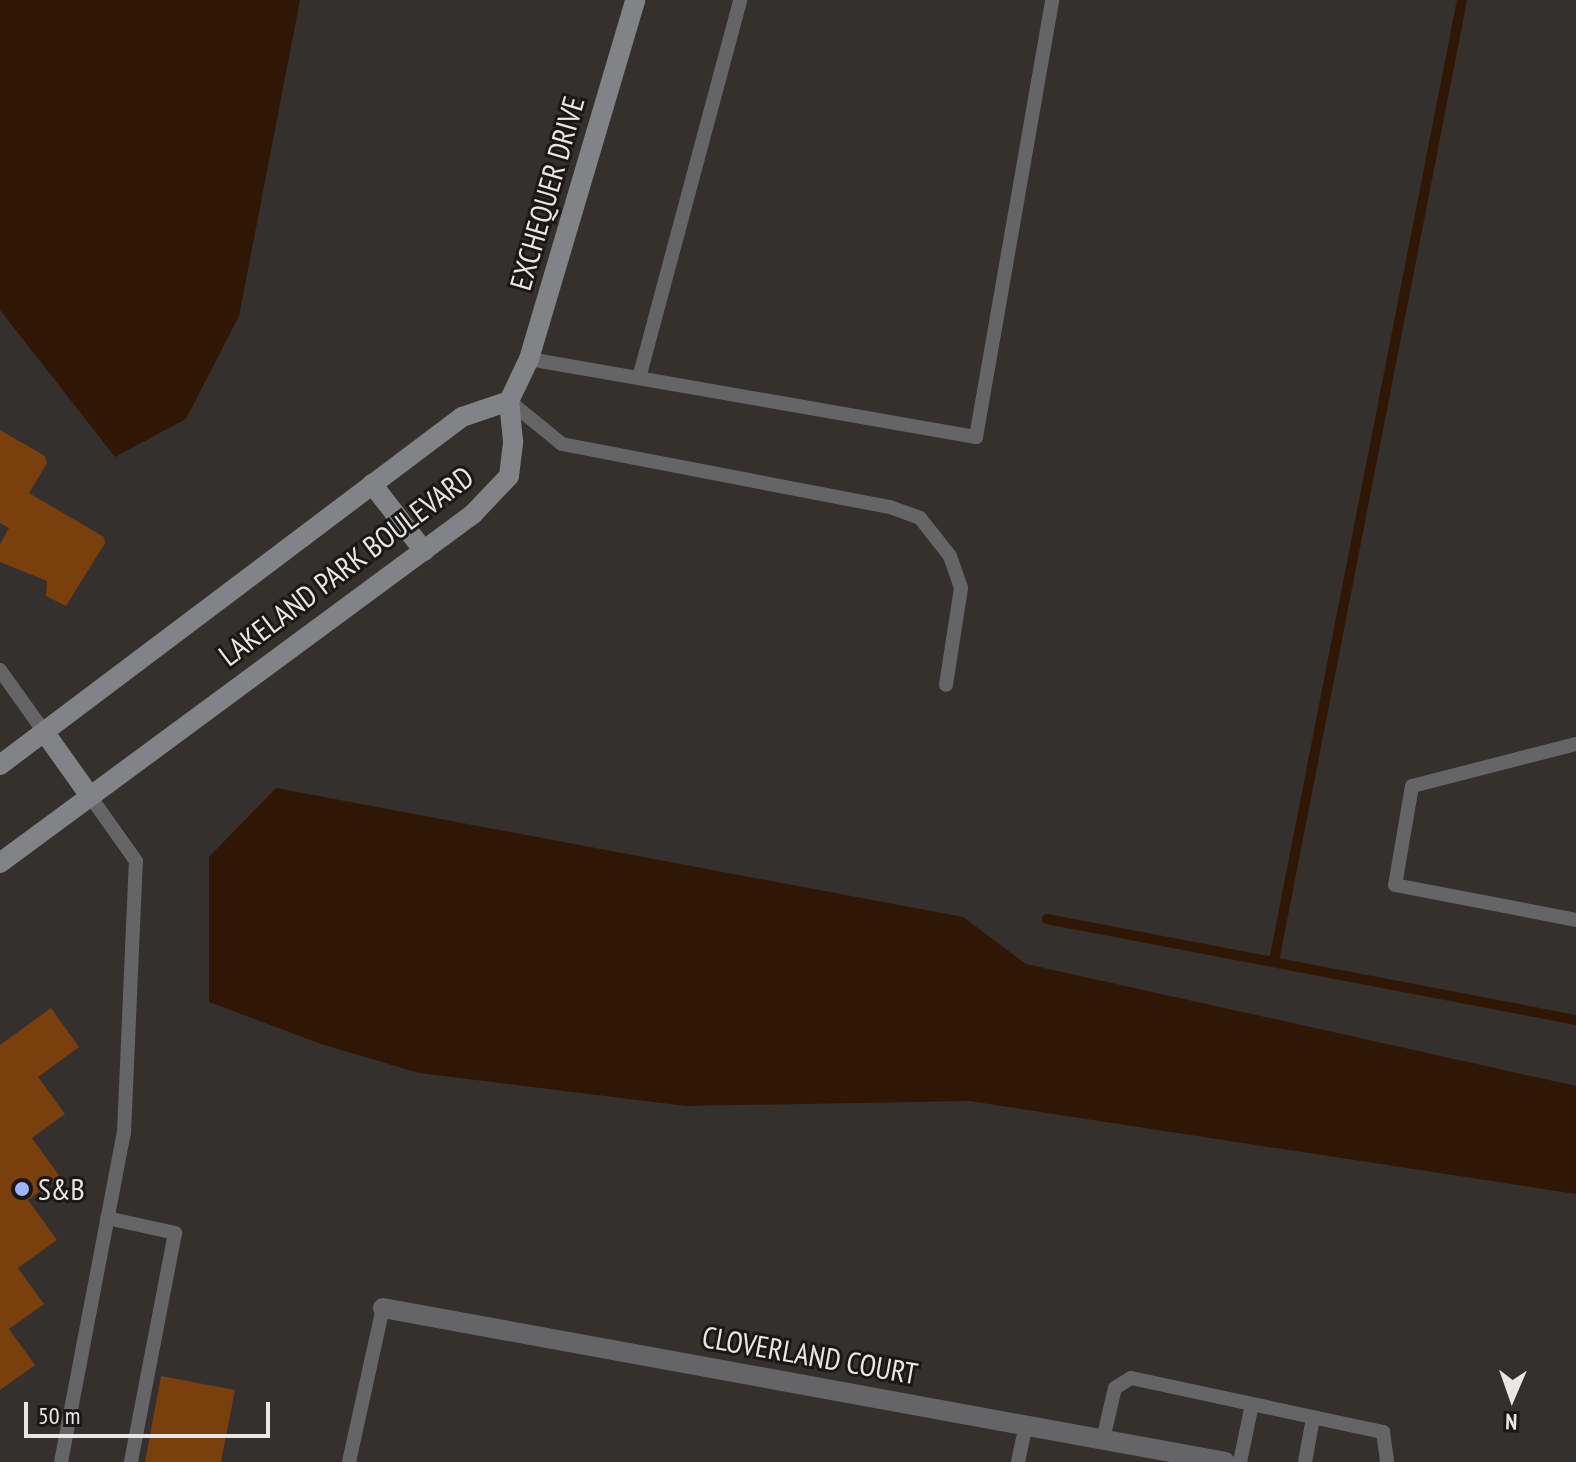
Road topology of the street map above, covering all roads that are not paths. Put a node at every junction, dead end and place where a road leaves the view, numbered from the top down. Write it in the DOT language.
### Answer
graph roads {
  1 [pos="635,0"];
  2 [pos="740,0"];
  3 [pos="1052,0"];
  4 [pos="529,359"];
  5 [pos="639,378"];
  6 [pos="509,401"];
  7 [pos="372,484"];
  8 [pos="424,551"];
  9 [pos="0,670"];
  10 [pos="946,685"];
  11 [pos="45,733"];
  12 [pos="1576,744"];
  13 [pos="0,765"];
  14 [pos="90,796"];
  15 [pos="0,863"];
  16 [pos="1576,920"];
  17 [pos="107,1218"];
  18 [pos="383,1308"];
  19 [pos="1252,1404"];
  20 [pos="1313,1418"];
  21 [pos="1026,1425"];
  22 [pos="1103,1439"];
  23 [pos="61,1462"];
  24 [pos="131,1462"];
  25 [pos="349,1462"];
  26 [pos="1018,1462"];
  27 [pos="1225,1462"];
  28 [pos="1240,1462"];
  29 [pos="1305,1462"];
  30 [pos="1387,1462"];
  1 -- 4 [label="street, EXCHEQUER DRIVE"];
  2 -- 5 [label="lane"];
  3 -- 5 [label="lane"];
  4 -- 5 [label="lane"];
  4 -- 6 [label="street, EXCHEQUER DRIVE"];
  6 -- 7 [label="street, LAKELAND PARK BOULEVARD"];
  6 -- 8 [label="street, LAKELAND PARK BOULEVARD"];
  6 -- 10 [label="lane"];
  7 -- 8 [label="street"];
  7 -- 11 [label="street, LAKELAND PARK BOULEVARD"];
  8 -- 14 [label="street, LAKELAND PARK BOULEVARD"];
  9 -- 11 [label="lane"];
  11 -- 13 [label="street, LAKELAND PARK BOULEVARD"];
  11 -- 14 [label="street"];
  12 -- 16 [label="lane"];
  14 -- 15 [label="street, LAKELAND PARK BOULEVARD"];
  14 -- 17 [label="lane"];
  17 -- 23 [label="lane"];
  17 -- 24 [label="lane"];
  18 -- 21 [label="street, CLOVERLAND COURT"];
  18 -- 25 [label="lane"];
  19 -- 20 [label="lane"];
  19 -- 22 [label="lane"];
  19 -- 28 [label="lane"];
  20 -- 29 [label="lane"];
  20 -- 30 [label="lane"];
  21 -- 22 [label="street, CLOVERLAND COURT"];
  21 -- 26 [label="lane"];
  22 -- 27 [label="street, CLOVERLAND COURT"];
}
